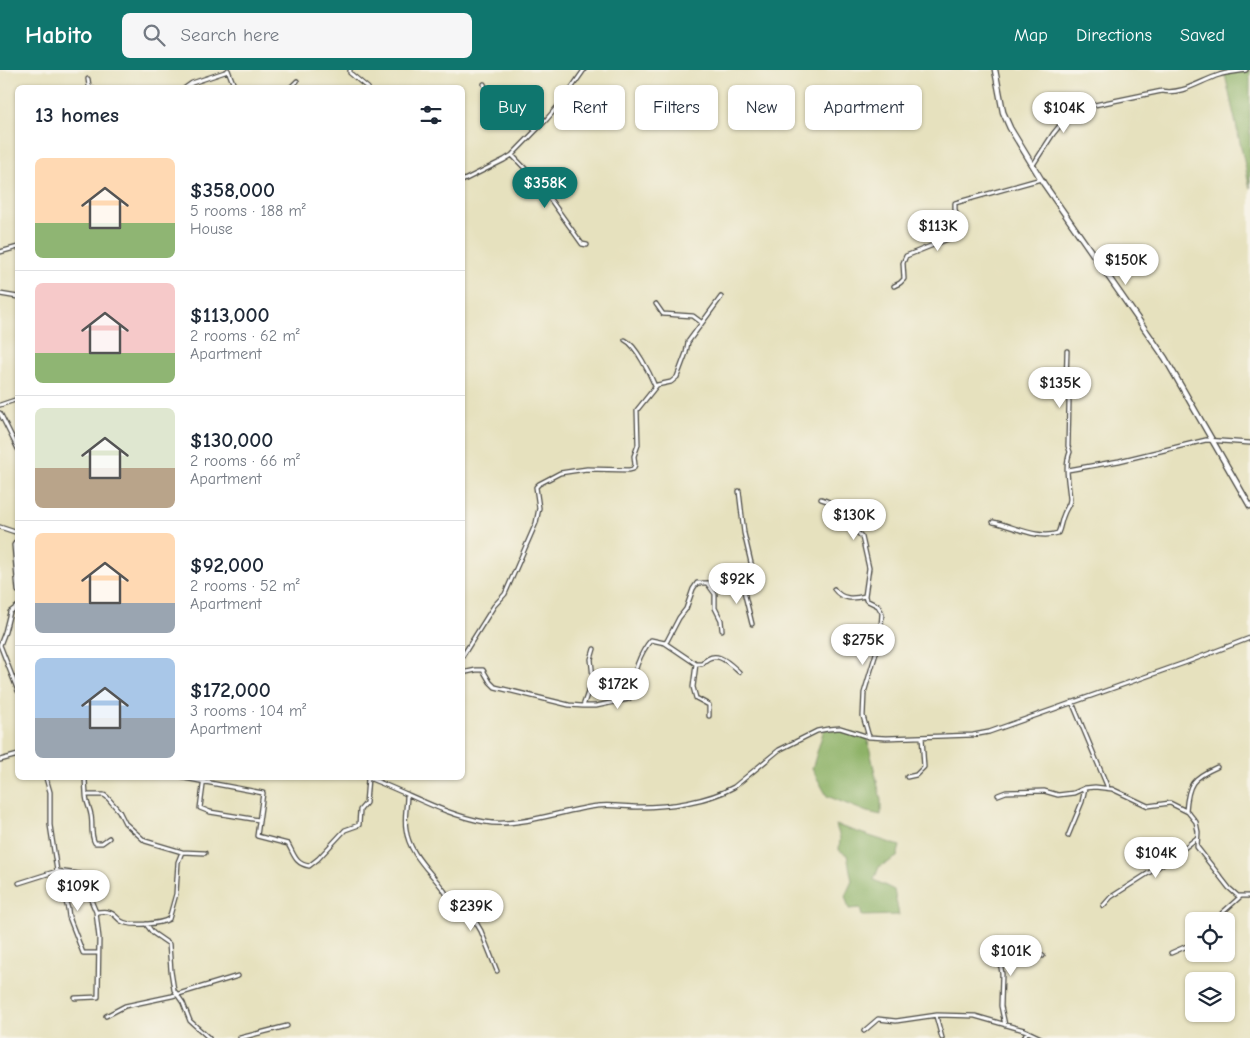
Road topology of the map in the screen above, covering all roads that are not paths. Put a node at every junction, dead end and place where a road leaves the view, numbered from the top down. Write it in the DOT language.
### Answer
graph roads {
  1 [pos="228,70"];
  2 [pos="350,70"];
  3 [pos="584,70"];
  4 [pos="995,70"];
  5 [pos="1246,70"];
  6 [pos="88,79"];
  7 [pos="297,81"];
  8 [pos="484,84"];
  9 [pos="89,85"];
  10 [pos="189,85"];
  11 [pos="234,85"];
  12 [pos="293,85"];
  13 [pos="364,85"];
  14 [pos="535,131"];
  15 [pos="512,155"];
  16 [pos="1033,165"];
  17 [pos="1042,179"];
  18 [pos="465,180"];
  19 [pos="587,245"];
  20 [pos="15,248"];
  21 [pos="0,252"];
  22 [pos="894,286"];
  23 [pos="0,294"];
  24 [pos="15,296"];
  25 [pos="721,297"];
  26 [pos="656,304"];
  27 [pos="701,322"];
  28 [pos="625,340"];
  29 [pos="1067,351"];
  30 [pos="655,386"];
  31 [pos="15,401"];
  32 [pos="0,405"];
  33 [pos="0,413"];
  34 [pos="1212,440"];
  35 [pos="15,443"];
  36 [pos="1250,443"];
  37 [pos="1068,470"];
  38 [pos="739,491"];
  39 [pos="821,499"];
  40 [pos="1250,506"];
  41 [pos="993,522"];
  42 [pos="0,527"];
  43 [pos="15,532"];
  44 [pos="15,544"];
  45 [pos="15,556"];
  46 [pos="706,582"];
  47 [pos="742,583"];
  48 [pos="834,589"];
  49 [pos="865,596"];
  50 [pos="15,608"];
  51 [pos="752,624"];
  52 [pos="722,630"];
  53 [pos="1250,638"];
  54 [pos="665,643"];
  55 [pos="0,646"];
  56 [pos="594,649"];
  57 [pos="465,652"];
  58 [pos="696,664"];
  59 [pos="465,672"];
  60 [pos="738,672"];
  61 [pos="15,684"];
  62 [pos="1072,702"];
  63 [pos="583,706"];
  64 [pos="709,716"];
  65 [pos="869,737"];
  66 [pos="922,737"];
  67 [pos="15,756"];
  68 [pos="0,760"];
  69 [pos="1217,766"];
  70 [pos="906,777"];
  71 [pos="47,780"];
  72 [pos="85,780"];
  73 [pos="204,780"];
  74 [pos="209,780"];
  75 [pos="368,780"];
  76 [pos="373,780"];
  77 [pos="1084,788"];
  78 [pos="1108,788"];
  79 [pos="406,794"];
  80 [pos="998,794"];
  81 [pos="86,795"];
  82 [pos="1186,811"];
  83 [pos="259,820"];
  84 [pos="1068,836"];
  85 [pos="109,838"];
  86 [pos="1197,838"];
  87 [pos="182,852"];
  88 [pos="205,852"];
  89 [pos="57,871"];
  90 [pos="19,883"];
  91 [pos="1250,896"];
  92 [pos="1241,897"];
  93 [pos="1103,906"];
  94 [pos="96,912"];
  95 [pos="1223,912"];
  96 [pos="146,924"];
  97 [pos="1185,947"];
  98 [pos="98,953"];
  99 [pos="1171,953"];
  100 [pos="1043,956"];
  101 [pos="497,971"];
  102 [pos="238,976"];
  103 [pos="176,994"];
  104 [pos="76,998"];
  105 [pos="106,1016"];
  106 [pos="936,1016"];
  107 [pos="1005,1025"];
  108 [pos="287,1026"];
  109 [pos="864,1030"];
  110 [pos="1027,1031"];
  111 [pos="209,1038"];
  112 [pos="240,1038"];
  113 [pos="942,1038"];
  114 [pos="1024,1038"];
  115 [pos="1041,1038"];
  1 -- 10 [label="street"];
  1 -- 11 [label="street"];
  2 -- 13 [label="street"];
  3 -- 14 [label="street"];
  4 -- 16 [label="street"];
  5 -- 16 [label="street"];
  6 -- 9 [label="street"];
  7 -- 12 [label="street"];
  8 -- 14 [label="street"];
  14 -- 15 [label="street"];
  15 -- 18 [label="street"];
  15 -- 19 [label="street"];
  16 -- 17 [label="street"];
  17 -- 22 [label="street"];
  17 -- 34 [label="street"];
  20 -- 21 [label="street"];
  23 -- 24 [label="street"];
  25 -- 27 [label="street"];
  26 -- 27 [label="street"];
  27 -- 30 [label="street"];
  28 -- 30 [label="street"];
  29 -- 37 [label="street"];
  30 -- 57 [label="street"];
  31 -- 32 [label="street"];
  33 -- 35 [label="street"];
  34 -- 36 [label="street"];
  34 -- 37 [label="street"];
  34 -- 40 [label="street"];
  37 -- 41 [label="street"];
  38 -- 47 [label="street"];
  39 -- 49 [label="street"];
  42 -- 43 [label="street"];
  44 -- 45 [label="street"];
  46 -- 47 [label="street"];
  46 -- 52 [label="street"];
  46 -- 54 [label="street"];
  47 -- 51 [label="street"];
  48 -- 49 [label="street"];
  49 -- 65 [label="street"];
  50 -- 55 [label="street"];
  53 -- 62 [label="street"];
  54 -- 58 [label="street"];
  54 -- 63 [label="street"];
  55 -- 61 [label="street"];
  56 -- 63 [label="street"];
  58 -- 60 [label="street"];
  58 -- 64 [label="street"];
  59 -- 63 [label="street"];
  62 -- 66 [label="street"];
  62 -- 78 [label="street"];
  65 -- 66 [label="street"];
  65 -- 79 [label="street"];
  66 -- 70 [label="street"];
  67 -- 68 [label="street"];
  69 -- 82 [label="street"];
  71 -- 89 [label="street"];
  72 -- 81 [label="street"];
  73 -- 83 [label="street"];
  74 -- 83 [label="street"];
  75 -- 83 [label="street"];
  76 -- 79 [label="street"];
  77 -- 78 [label="street"];
  77 -- 80 [label="street"];
  77 -- 84 [label="street"];
  78 -- 82 [label="street"];
  79 -- 101 [label="street"];
  81 -- 85 [label="street"];
  81 -- 87 [label="street"];
  82 -- 86 [label="street"];
  86 -- 92 [label="street"];
  86 -- 93 [label="street"];
  87 -- 88 [label="street"];
  87 -- 96 [label="street"];
  89 -- 90 [label="street"];
  89 -- 94 [label="street"];
  89 -- 98 [label="street"];
  91 -- 92 [label="street"];
  92 -- 95 [label="street"];
  94 -- 96 [label="street"];
  94 -- 98 [label="street"];
  96 -- 103 [label="street"];
  97 -- 99 [label="street"];
  98 -- 104 [label="street"];
  100 -- 107 [label="street"];
  102 -- 103 [label="street"];
  103 -- 105 [label="street"];
  103 -- 111 [label="street"];
  106 -- 107 [label="street"];
  106 -- 109 [label="street"];
  106 -- 113 [label="street"];
  107 -- 110 [label="street"];
  108 -- 112 [label="street"];
  110 -- 114 [label="street"];
  110 -- 115 [label="street"];
}
